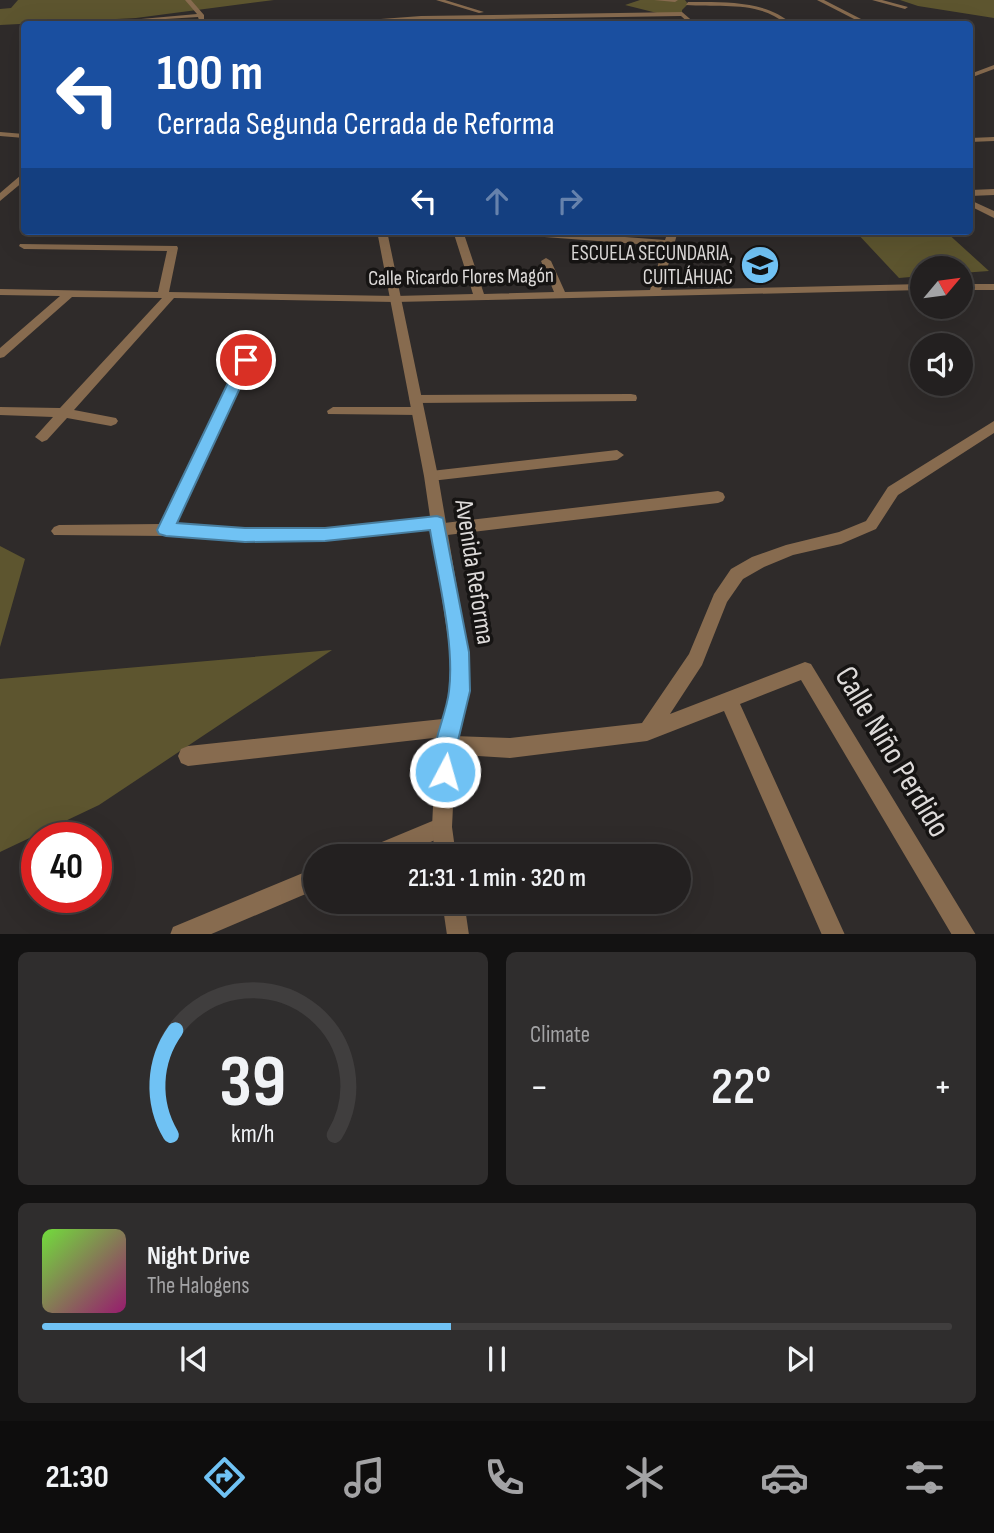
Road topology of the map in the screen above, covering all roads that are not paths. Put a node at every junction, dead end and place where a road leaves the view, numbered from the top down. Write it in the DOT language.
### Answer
graph roads {
  1 [pos="188,0"];
  2 [pos="197,0"];
  3 [pos="439,0"];
  4 [pos="659,0"];
  5 [pos="675,0"];
  6 [pos="820,0"];
  7 [pos="875,0"];
  8 [pos="687,2"];
  9 [pos="705,2"];
  10 [pos="736,2"];
  11 [pos="454,5"];
  12 [pos="905,7"];
  13 [pos="567,8"];
  14 [pos="682,14"];
  15 [pos="201,15"];
  16 [pos="583,15"];
  17 [pos="624,15"];
  18 [pos="548,16"];
  19 [pos="451,17"];
  20 [pos="496,17"];
  21 [pos="858,19"];
  22 [pos="138,21"];
  23 [pos="202,21"];
  24 [pos="422,21"];
  25 [pos="587,21"];
  26 [pos="639,21"];
  27 [pos="690,21"];
  28 [pos="785,21"];
  29 [pos="994,69"];
  30 [pos="973,74"];
  31 [pos="0,134"];
  32 [pos="21,136"];
  33 [pos="994,139"];
  34 [pos="973,140"];
  35 [pos="21,180"];
  36 [pos="994,192"];
  37 [pos="973,193"];
  38 [pos="0,200"];
  39 [pos="13,202"];
  40 [pos="973,204"];
  41 [pos="994,215"];
  42 [pos="383,235"];
  43 [pos="459,235"];
  44 [pos="605,235"];
  45 [pos="672,235"];
  46 [pos="670,243"];
  47 [pos="24,246"];
  48 [pos="547,261"];
  49 [pos="910,287"];
  50 [pos="973,287"];
  51 [pos="994,287"];
  52 [pos="655,291"];
  53 [pos="0,292"];
  54 [pos="71,292"];
  55 [pos="167,294"];
  56 [pos="560,294"];
  57 [pos="479,296"];
  58 [pos="395,299"];
  59 [pos="0,354"];
  60 [pos="246,360"];
  61 [pos="631,398"];
  62 [pos="417,405"];
  63 [pos="0,411"];
  64 [pos="333,411"];
  65 [pos="63,413"];
  66 [pos="111,421"];
  67 [pos="994,426"];
  68 [pos="42,437"];
  69 [pos="617,454"];
  70 [pos="431,476"];
  71 [pos="718,497"];
  72 [pos="438,526"];
  73 [pos="166,530"];
  74 [pos="59,531"];
  75 [pos="729,701"];
  76 [pos="647,733"];
  77 [pos="449,736"];
  78 [pos="188,757"];
  79 [pos="442,827"];
  80 [pos="401,844"];
  81 [pos="444,844"];
  82 [pos="303,884"];
  83 [pos="455,914"];
  84 [pos="180,934"];
  85 [pos="458,934"];
  86 [pos="834,934"];
  87 [pos="965,934"];
  1 -- 2 [label="street"];
  1 -- 15 [label="street"];
  3 -- 11 [label="street"];
  4 -- 5 [label="street"];
  6 -- 21 [label="street"];
  7 -- 12 [label="street"];
  8 -- 9 [label="street"];
  8 -- 14 [label="street"];
  9 -- 10 [label="street"];
  10 -- 28 [label="street"];
  11 -- 19 [label="street"];
  11 -- 20 [label="street"];
  13 -- 18 [label="street"];
  14 -- 17 [label="street"];
  14 -- 27 [label="street"];
  15 -- 22 [label="street"];
  15 -- 23 [label="street"];
  16 -- 17 [label="street"];
  16 -- 18 [label="street"];
  16 -- 25 [label="street"];
  17 -- 26 [label="street"];
  18 -- 20 [label="street"];
  19 -- 20 [label="street"];
  19 -- 24 [label="street"];
  29 -- 30 [label="street"];
  31 -- 32 [label="street"];
  33 -- 34 [label="street"];
  35 -- 38 [label="street"];
  36 -- 37 [label="street"];
  38 -- 39 [label="street"];
  40 -- 41 [label="street"];
  42 -- 58 [label="street, Avenida Reforma"];
  43 -- 57 [label="street"];
  44 -- 46 [label="street"];
  45 -- 46 [label="street"];
  46 -- 52 [label="street"];
  47 -- 55 [label="street"];
  48 -- 56 [label="street"];
  49 -- 52 [label="street, Calle Ricardo Flores Magón"];
  50 -- 51 [label="street"];
  52 -- 56 [label="street, Calle Ricardo Flores Magón"];
  53 -- 54 [label="street, Calle Ricardo Flores Magón"];
  54 -- 55 [label="street, Calle Ricardo Flores Magón"];
  54 -- 59 [label="street"];
  55 -- 58 [label="street, Calle Ricardo Flores Magón"];
  55 -- 65 [label="street"];
  56 -- 57 [label="street, Calle Ricardo Flores Magón"];
  57 -- 58 [label="street, Calle Ricardo Flores Magón"];
  58 -- 62 [label="street, Avenida Reforma"];
  60 -- 73 [label="street"];
  61 -- 62 [label="street"];
  62 -- 64 [label="street"];
  62 -- 70 [label="street, Avenida Reforma"];
  63 -- 65 [label="street"];
  65 -- 66 [label="street"];
  65 -- 68 [label="street"];
  67 -- 76 [label="street"];
  69 -- 70 [label="street"];
  70 -- 72 [label="street, Avenida Reforma"];
  71 -- 72 [label="street"];
  72 -- 73 [label="street"];
  72 -- 77 [label="street, Avenida Reforma"];
  73 -- 74 [label="street"];
  75 -- 76 [label="street, Calle Niño Perdido"];
  75 -- 86 [label="street"];
  75 -- 87 [label="street, Calle Niño Perdido"];
  76 -- 77 [label="street, Calle Niño Perdido"];
  77 -- 78 [label="street, Calle Niño Perdido"];
  77 -- 79 [label="street, Avenida Reforma"];
  79 -- 80 [label="street"];
  79 -- 81 [label="street, Avenida Reforma"];
  82 -- 84 [label="street"];
  83 -- 85 [label="street"];
}
